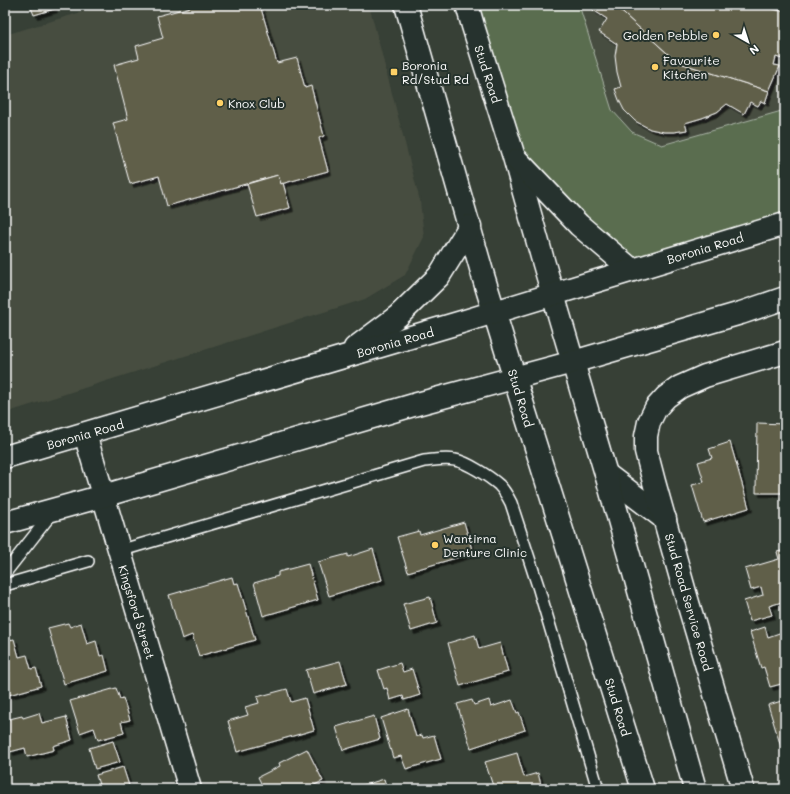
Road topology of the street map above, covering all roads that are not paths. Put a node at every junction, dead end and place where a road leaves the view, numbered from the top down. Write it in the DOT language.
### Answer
graph roads {
  1 [pos="406,5"];
  2 [pos="467,5"];
  3 [pos="514,157"];
  4 [pos="785,224"];
  5 [pos="470,226"];
  6 [pos="632,270"];
  7 [pos="553,294"];
  8 [pos="785,298"];
  9 [pos="495,312"];
  10 [pos="785,352"];
  11 [pos="344,356"];
  12 [pos="573,362"];
  13 [pos="515,378"];
  14 [pos="85,434"];
  15 [pos="5,457"];
  16 [pos="606,474"];
  17 [pos="103,496"];
  18 [pos="55,509"];
  19 [pos="665,518"];
  20 [pos="5,523"];
  21 [pos="119,551"];
  22 [pos="88,561"];
  23 [pos="5,573"];
  24 [pos="5,585"];
  25 [pos="190,789"];
  26 [pos="598,789"];
  27 [pos="644,789"];
  28 [pos="695,789"];
  29 [pos="743,789"];
  1 -- 5 [label="main road, Stud Road"];
  2 -- 3 [label="main road, Stud Road"];
  3 -- 6 [label="main road"];
  3 -- 7 [label="main road, Stud Road"];
  4 -- 6 [label="main road, Boronia Road"];
  5 -- 9 [label="main road, Stud Road"];
  5 -- 11 [label="main road"];
  6 -- 7 [label="main road, Boronia Road"];
  7 -- 9 [label="main road, Boronia Road"];
  7 -- 12 [label="main road, Stud Road"];
  8 -- 12 [label="main road"];
  9 -- 11 [label="main road, Boronia Road"];
  9 -- 13 [label="main road, Stud Road"];
  10 -- 19 [label="main road, Stud Road Service Road"];
  11 -- 14 [label="main road, Boronia Road"];
  12 -- 13 [label="main road"];
  12 -- 16 [label="main road, Stud Road"];
  13 -- 17 [label="main road"];
  13 -- 27 [label="main road, Stud Road"];
  14 -- 15 [label="main road, Boronia Road"];
  14 -- 17 [label="main road, Kingsford Street"];
  16 -- 19 [label="main road"];
  16 -- 28 [label="main road, Stud Road"];
  17 -- 18 [label="main road"];
  17 -- 21 [label="main road, Kingsford Street"];
  18 -- 20 [label="main road"];
  18 -- 23 [label="lane"];
  19 -- 29 [label="main road, Stud Road Service Road"];
  21 -- 25 [label="main road, Kingsford Street"];
  21 -- 26 [label="lane"];
  22 -- 24 [label="lane"];
}
